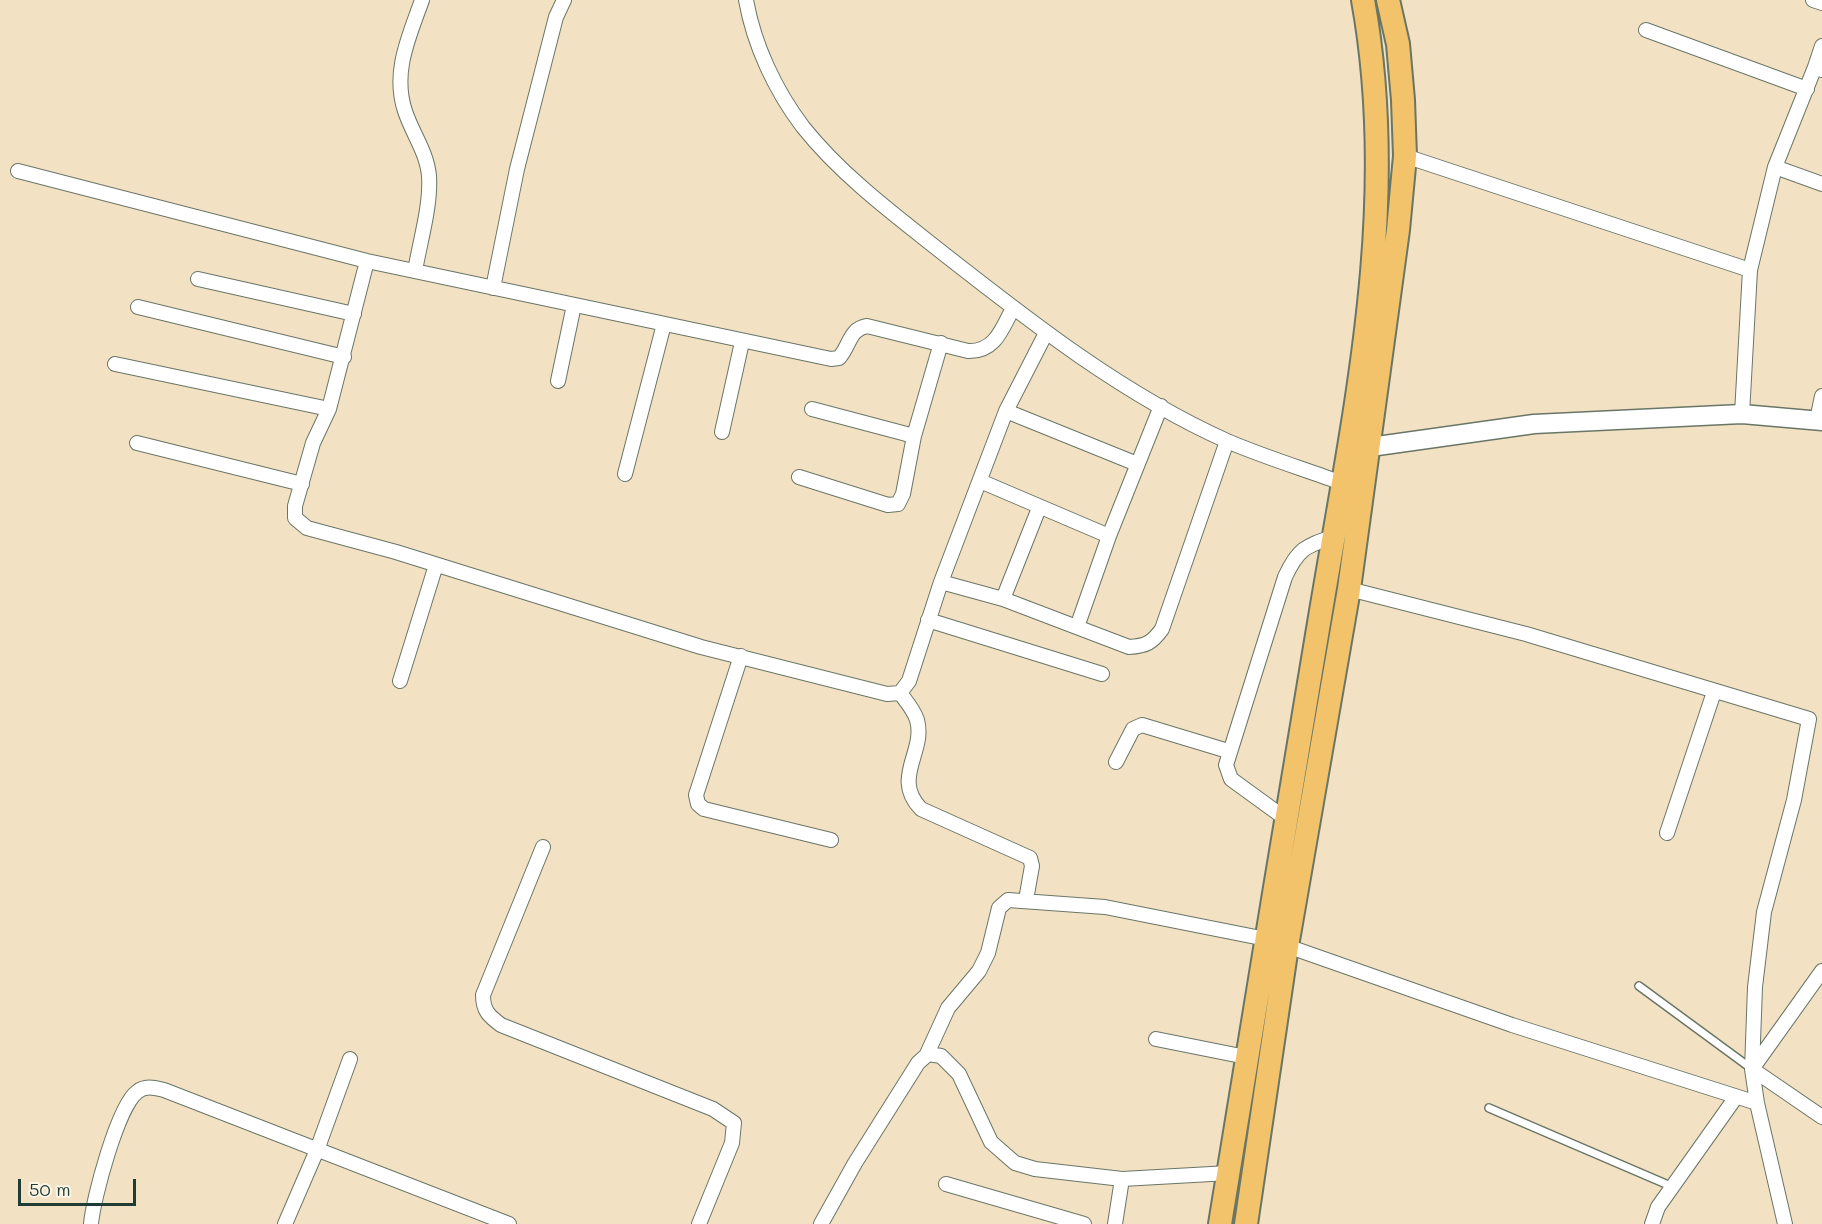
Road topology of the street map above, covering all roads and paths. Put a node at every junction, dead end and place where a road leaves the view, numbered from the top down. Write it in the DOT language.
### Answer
graph roads {
  1 [pos="422,0"];
  2 [pos="564,0"];
  3 [pos="746,0"];
  4 [pos="1364,0"];
  5 [pos="1388,0"];
  6 [pos="1813,0"];
  7 [pos="1822,3"];
  8 [pos="1646,30"];
  9 [pos="1822,45"];
  10 [pos="1819,69"];
  11 [pos="1807,89"];
  12 [pos="1405,156"];
  13 [pos="1775,167"];
  14 [pos="18,171"];
  15 [pos="1822,184"];
  16 [pos="367,261"];
  17 [pos="1750,270"];
  18 [pos="415,271"];
  19 [pos="198,279"];
  20 [pos="494,288"];
  21 [pos="574,305"];
  22 [pos="138,307"];
  23 [pos="1014,308"];
  24 [pos="354,314"];
  25 [pos="664,324"];
  26 [pos="1046,333"];
  27 [pos="742,342"];
  28 [pos="941,343"];
  29 [pos="344,357"];
  30 [pos="115,364"];
  31 [pos="558,381"];
  32 [pos="1822,396"];
  33 [pos="1161,406"];
  34 [pos="329,409"];
  35 [pos="812,409"];
  36 [pos="1006,411"];
  37 [pos="1742,414"];
  38 [pos="1820,421"];
  39 [pos="722,432"];
  40 [pos="914,436"];
  41 [pos="1227,441"];
  42 [pos="137,443"];
  43 [pos="1358,448"];
  44 [pos="1137,464"];
  45 [pos="626,474"];
  46 [pos="800,477"];
  47 [pos="980,481"];
  48 [pos="1342,483"];
  49 [pos="302,484"];
  50 [pos="1039,508"];
  51 [pos="1109,536"];
  52 [pos="1333,537"];
  53 [pos="436,565"];
  54 [pos="941,582"];
  55 [pos="1349,589"];
  56 [pos="1003,599"];
  57 [pos="928,620"];
  58 [pos="1077,627"];
  59 [pos="741,656"];
  60 [pos="1102,674"];
  61 [pos="400,681"];
  62 [pos="1714,692"];
  63 [pos="900,693"];
  64 [pos="1815,721"];
  65 [pos="1228,751"];
  66 [pos="1116,762"];
  67 [pos="1286,819"];
  68 [pos="1668,833"];
  69 [pos="831,840"];
  70 [pos="543,848"];
  71 [pos="1026,900"];
  72 [pos="1277,942"];
  73 [pos="1822,971"];
  74 [pos="1638,986"];
  75 [pos="1156,1038"];
  76 [pos="927,1054"];
  77 [pos="1246,1057"];
  78 [pos="350,1059"];
  79 [pos="1752,1069"];
  80 [pos="1736,1096"];
  81 [pos="1757,1103"];
  82 [pos="1489,1108"];
  83 [pos="1822,1117"];
  84 [pos="317,1150"];
  85 [pos="1229,1173"];
  86 [pos="1122,1179"];
  87 [pos="946,1184"];
  88 [pos="1672,1186"];
  89 [pos="91,1224"];
  90 [pos="285,1224"];
  91 [pos="509,1224"];
  92 [pos="699,1224"];
  93 [pos="821,1224"];
  94 [pos="1084,1224"];
  95 [pos="1115,1224"];
  96 [pos="1220,1224"];
  97 [pos="1246,1224"];
  98 [pos="1650,1224"];
  99 [pos="1785,1224"];
  1 -- 18 [label="street"];
  2 -- 20 [label="street"];
  3 -- 23 [label="street"];
  4 -- 43 [label="highway"];
  5 -- 12 [label="highway"];
  6 -- 7 [label="street"];
  8 -- 11 [label="street"];
  9 -- 10 [label="street"];
  10 -- 11 [label="street"];
  11 -- 13 [label="street"];
  12 -- 17 [label="street"];
  12 -- 43 [label="highway"];
  13 -- 15 [label="street"];
  13 -- 17 [label="street"];
  14 -- 16 [label="street"];
  16 -- 18 [label="street"];
  16 -- 24 [label="street"];
  17 -- 37 [label="street"];
  18 -- 20 [label="street"];
  19 -- 24 [label="street"];
  20 -- 21 [label="street"];
  21 -- 25 [label="street"];
  21 -- 31 [label="street"];
  22 -- 29 [label="street"];
  23 -- 26 [label="street"];
  23 -- 28 [label="street"];
  24 -- 29 [label="street"];
  25 -- 27 [label="street"];
  25 -- 45 [label="street"];
  26 -- 33 [label="street"];
  26 -- 36 [label="street"];
  27 -- 28 [label="street"];
  27 -- 39 [label="street"];
  28 -- 40 [label="street"];
  29 -- 34 [label="street"];
  30 -- 34 [label="street"];
  32 -- 38 [label="street"];
  33 -- 41 [label="street"];
  33 -- 44 [label="street"];
  34 -- 49 [label="street"];
  35 -- 40 [label="street"];
  36 -- 44 [label="street"];
  36 -- 47 [label="street"];
  37 -- 38 [label="street"];
  37 -- 43 [label="street"];
  40 -- 46 [label="street"];
  41 -- 48 [label="street"];
  41 -- 58 [label="street"];
  42 -- 49 [label="street"];
  43 -- 48 [label="highway"];
  43 -- 55 [label="highway"];
  44 -- 51 [label="street"];
  47 -- 50 [label="street"];
  47 -- 54 [label="street"];
  48 -- 52 [label="highway"];
  49 -- 53 [label="street"];
  50 -- 51 [label="street"];
  50 -- 56 [label="street"];
  51 -- 58 [label="street"];
  52 -- 65 [label="street"];
  52 -- 67 [label="highway"];
  53 -- 59 [label="street"];
  53 -- 61 [label="street"];
  54 -- 56 [label="street"];
  54 -- 57 [label="street"];
  55 -- 62 [label="street"];
  55 -- 72 [label="highway"];
  56 -- 58 [label="street"];
  57 -- 60 [label="street"];
  57 -- 63 [label="street"];
  59 -- 63 [label="street"];
  59 -- 69 [label="street"];
  62 -- 64 [label="street"];
  62 -- 68 [label="street"];
  63 -- 71 [label="street"];
  64 -- 79 [label="street"];
  65 -- 66 [label="street"];
  65 -- 67 [label="street"];
  67 -- 72 [label="highway"];
  70 -- 92 [label="street"];
  71 -- 72 [label="street"];
  71 -- 76 [label="street"];
  72 -- 77 [label="highway"];
  72 -- 80 [label="street"];
  72 -- 97 [label="highway"];
  73 -- 79 [label="street"];
  74 -- 79 [label="lane"];
  75 -- 77 [label="street"];
  76 -- 86 [label="street"];
  76 -- 93 [label="street"];
  77 -- 85 [label="highway"];
  78 -- 84 [label="street"];
  79 -- 81 [label="street"];
  79 -- 83 [label="street"];
  80 -- 81 [label="street"];
  80 -- 88 [label="street"];
  81 -- 99 [label="street"];
  82 -- 88 [label="lane"];
  84 -- 89 [label="street"];
  84 -- 90 [label="street"];
  84 -- 91 [label="street"];
  85 -- 86 [label="street"];
  85 -- 96 [label="highway"];
  86 -- 95 [label="street"];
  87 -- 94 [label="street"];
  88 -- 98 [label="street"];
}
